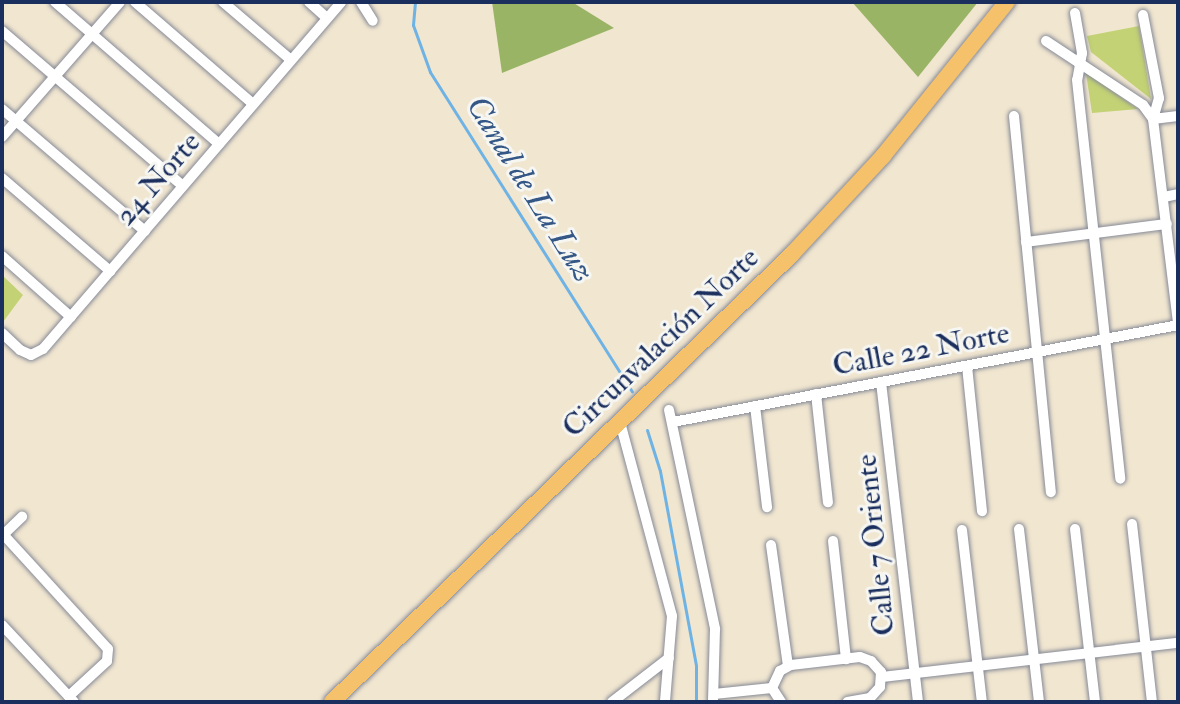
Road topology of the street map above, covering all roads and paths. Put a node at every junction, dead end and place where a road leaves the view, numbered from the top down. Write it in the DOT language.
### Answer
graph roads {
  1 [pos="55,2"];
  2 [pos="120,2"];
  3 [pos="135,2"];
  4 [pos="223,2"];
  5 [pos="309,2"];
  6 [pos="341,2"];
  7 [pos="361,2"];
  8 [pos="1007,2"];
  9 [pos="1075,13"];
  10 [pos="1143,15"];
  11 [pos="327,18"];
  12 [pos="373,21"];
  13 [pos="2,31"];
  14 [pos="92,34"];
  15 [pos="1046,41"];
  16 [pos="291,60"];
  17 [pos="1080,63"];
  18 [pos="55,76"];
  19 [pos="253,104"];
  20 [pos="2,109"];
  21 [pos="1014,116"];
  22 [pos="1178,116"];
  23 [pos="1153,119"];
  24 [pos="16,121"];
  25 [pos="2,137"];
  26 [pos="219,144"];
  27 [pos="2,178"];
  28 [pos="183,186"];
  29 [pos="1178,194"];
  30 [pos="1164,197"];
  31 [pos="1167,224"];
  32 [pos="145,231"];
  33 [pos="1094,233"];
  34 [pos="1026,242"];
  35 [pos="2,256"];
  36 [pos="110,271"];
  37 [pos="71,317"];
  38 [pos="1178,324"];
  39 [pos="2,333"];
  40 [pos="1105,339"];
  41 [pos="1036,352"];
  42 [pos="967,366"];
  43 [pos="881,382"];
  44 [pos="816,394"];
  45 [pos="755,406"];
  46 [pos="620,422"];
  47 [pos="1120,479"];
  48 [pos="1051,492"];
  49 [pos="828,502"];
  50 [pos="767,507"];
  51 [pos="982,511"];
  52 [pos="22,517"];
  53 [pos="1132,524"];
  54 [pos="1019,529"];
  55 [pos="1075,529"];
  56 [pos="962,530"];
  57 [pos="2,534"];
  58 [pos="833,541"];
  59 [pos="771,545"];
  60 [pos="2,625"];
  61 [pos="1178,643"];
  62 [pos="1146,647"];
  63 [pos="1090,653"];
  64 [pos="669,658"];
  65 [pos="846,659"];
  66 [pos="1034,659"];
  67 [pos="788,666"];
  68 [pos="978,666"];
  69 [pos="914,673"];
  70 [pos="882,677"];
  71 [pos="772,688"];
  72 [pos="740,697"];
  73 [pos="713,698"];
  74 [pos="72,699"];
  75 [pos="332,702"];
  76 [pos="612,702"];
  77 [pos="665,702"];
  78 [pos="781,702"];
  79 [pos="847,702"];
  80 [pos="853,702"];
  81 [pos="918,702"];
  82 [pos="982,702"];
  83 [pos="1039,702"];
  84 [pos="1095,702"];
  85 [pos="1152,702"];
  1 -- 14 [label="street"];
  2 -- 14 [label="street"];
  3 -- 19 [label="street"];
  4 -- 16 [label="street"];
  5 -- 11 [label="street"];
  6 -- 11 [label="street, 24 Norte"];
  7 -- 12 [label="street"];
  8 -- 46 [label="main road, Circunvalación Norte"];
  9 -- 17 [label="street"];
  10 -- 23 [label="street"];
  11 -- 16 [label="street, 24 Norte"];
  13 -- 18 [label="street"];
  14 -- 18 [label="street"];
  14 -- 26 [label="street"];
  15 -- 17 [label="street"];
  16 -- 19 [label="street, 24 Norte"];
  17 -- 23 [label="street"];
  17 -- 33 [label="street"];
  18 -- 24 [label="street"];
  18 -- 28 [label="street"];
  19 -- 26 [label="street, 24 Norte"];
  20 -- 24 [label="street"];
  21 -- 34 [label="street"];
  22 -- 23 [label="street"];
  23 -- 30 [label="street"];
  24 -- 25 [label="street"];
  24 -- 32 [label="street"];
  26 -- 28 [label="street, 24 Norte"];
  27 -- 36 [label="street"];
  28 -- 32 [label="street, 24 Norte"];
  29 -- 30 [label="street"];
  30 -- 31 [label="street"];
  31 -- 33 [label="street"];
  31 -- 38 [label="street"];
  32 -- 36 [label="street, 24 Norte"];
  33 -- 34 [label="street"];
  33 -- 40 [label="street"];
  34 -- 41 [label="street"];
  35 -- 37 [label="street"];
  36 -- 37 [label="street, 24 Norte"];
  37 -- 39 [label="street, 24 Norte"];
  38 -- 40 [label="street, Calle 22 Norte"];
  40 -- 41 [label="street, Calle 22 Norte"];
  40 -- 47 [label="street"];
  41 -- 42 [label="street, Calle 22 Norte"];
  41 -- 48 [label="street"];
  42 -- 43 [label="street, Calle 22 Norte"];
  42 -- 51 [label="street"];
  43 -- 44 [label="street, Calle 22 Norte"];
  43 -- 69 [label="street, Calle 7 Oriente"];
  44 -- 45 [label="street, Calle 22 Norte"];
  44 -- 49 [label="street"];
  45 -- 50 [label="street"];
  45 -- 73 [label="street, Calle 22 Norte"];
  46 -- 64 [label="street"];
  46 -- 75 [label="main road, Circunvalación Norte"];
  52 -- 57 [label="street"];
  53 -- 62 [label="street"];
  54 -- 66 [label="street"];
  55 -- 63 [label="street"];
  56 -- 68 [label="street"];
  57 -- 74 [label="street"];
  58 -- 65 [label="street"];
  59 -- 67 [label="street"];
  60 -- 74 [label="street"];
  61 -- 62 [label="street"];
  62 -- 63 [label="street"];
  62 -- 85 [label="street"];
  63 -- 66 [label="street"];
  63 -- 84 [label="street"];
  64 -- 76 [label="street"];
  64 -- 77 [label="street"];
  65 -- 67 [label="street"];
  65 -- 70 [label="street"];
  66 -- 68 [label="street"];
  66 -- 83 [label="street"];
  67 -- 71 [label="street"];
  68 -- 69 [label="street"];
  68 -- 82 [label="street"];
  69 -- 70 [label="street"];
  69 -- 81 [label="street, Calle 7 Oriente"];
  70 -- 80 [label="street"];
  71 -- 72 [label="street"];
  71 -- 78 [label="street"];
  72 -- 73 [label="street"];
  79 -- 80 [label="street"];
}
